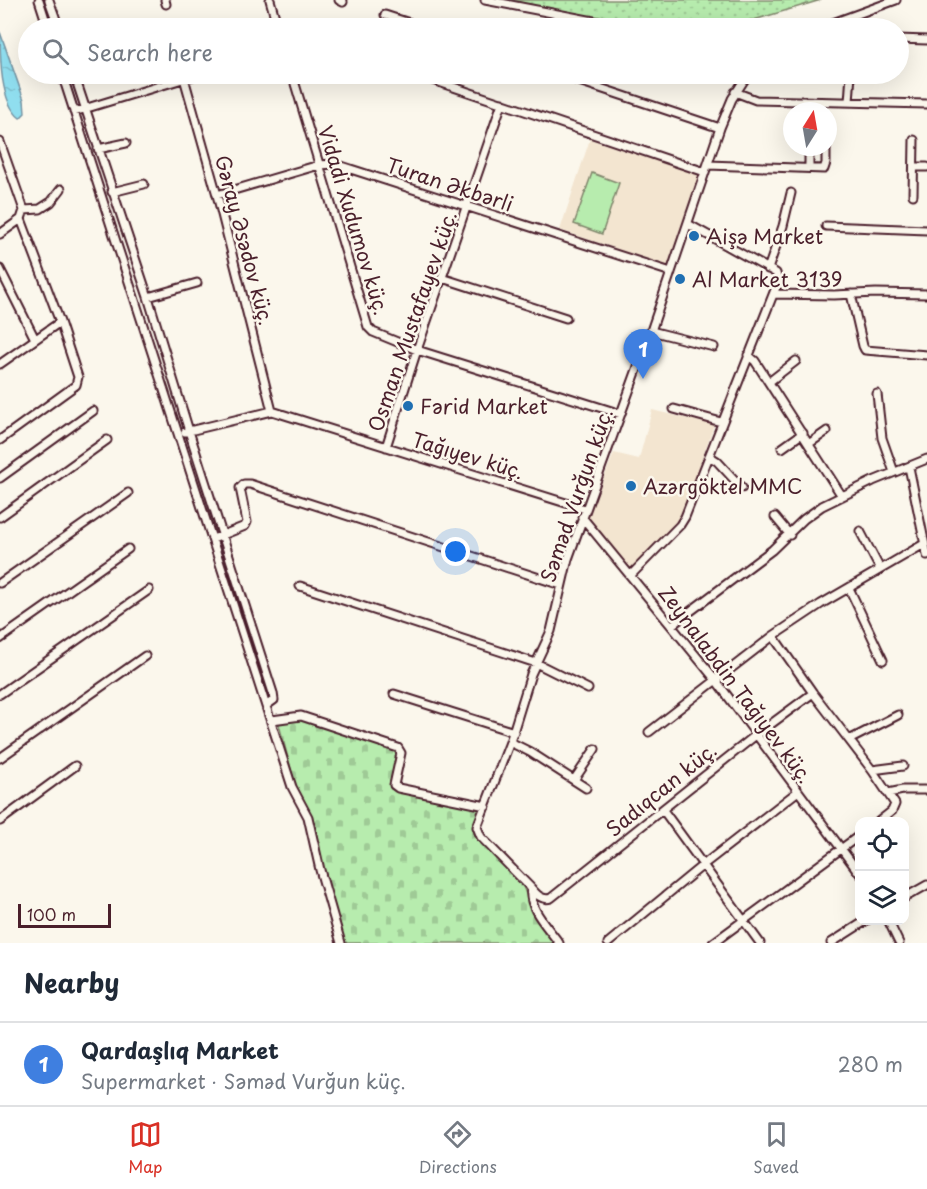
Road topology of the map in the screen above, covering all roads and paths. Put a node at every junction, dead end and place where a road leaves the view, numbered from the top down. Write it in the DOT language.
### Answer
graph roads {
  1 [pos="39,0"];
  2 [pos="49,0"];
  3 [pos="270,0"];
  4 [pos="485,0"];
  5 [pos="896,0"];
  6 [pos="385,15"];
  7 [pos="45,18"];
  8 [pos="55,18"];
  9 [pos="275,18"];
  10 [pos="394,18"];
  11 [pos="578,18"];
  12 [pos="855,18"];
  13 [pos="909,39"];
  14 [pos="927,40"];
  15 [pos="65,84"];
  16 [pos="77,84"];
  17 [pos="164,84"];
  18 [pos="186,84"];
  19 [pos="294,84"];
  20 [pos="445,84"];
  21 [pos="588,84"];
  22 [pos="741,84"];
  23 [pos="850,84"];
  24 [pos="735,92"];
  25 [pos="801,102"];
  26 [pos="837,102"];
  27 [pos="849,102"];
  28 [pos="502,103"];
  29 [pos="927,104"];
  30 [pos="85,108"];
  31 [pos="74,112"];
  32 [pos="720,128"];
  33 [pos="914,140"];
  34 [pos="0,142"];
  35 [pos="126,143"];
  36 [pos="98,149"];
  37 [pos="809,156"];
  38 [pos="826,156"];
  39 [pos="319,165"];
  40 [pos="914,167"];
  41 [pos="927,167"];
  42 [pos="808,168"];
  43 [pos="707,169"];
  44 [pos="144,184"];
  45 [pos="61,189"];
  46 [pos="112,192"];
  47 [pos="791,193"];
  48 [pos="217,195"];
  49 [pos="912,195"];
  50 [pos="467,208"];
  51 [pos="24,210"];
  52 [pos="21,219"];
  53 [pos="688,224"];
  54 [pos="826,226"];
  55 [pos="927,230"];
  56 [pos="0,234"];
  57 [pos="130,243"];
  58 [pos="118,247"];
  59 [pos="0,269"];
  60 [pos="768,269"];
  61 [pos="671,272"];
  62 [pos="442,279"];
  63 [pos="197,284"];
  64 [pos="774,294"];
  65 [pos="851,294"];
  66 [pos="927,294"];
  67 [pos="148,297"];
  68 [pos="566,318"];
  69 [pos="60,322"];
  70 [pos="651,331"];
  71 [pos="35,339"];
  72 [pos="714,347"];
  73 [pos="417,350"];
  74 [pos="0,352"];
  75 [pos="927,355"];
  76 [pos="748,356"];
  77 [pos="796,361"];
  78 [pos="3,362"];
  79 [pos="769,382"];
  80 [pos="878,394"];
  81 [pos="674,409"];
  82 [pos="93,411"];
  83 [pos="272,411"];
  84 [pos="621,414"];
  85 [pos="721,422"];
  86 [pos="189,431"];
  87 [pos="827,431"];
  88 [pos="803,433"];
  89 [pos="179,434"];
  90 [pos="0,440"];
  91 [pos="107,440"];
  92 [pos="810,443"];
  93 [pos="387,447"];
  94 [pos="782,448"];
  95 [pos="709,456"];
  96 [pos="927,459"];
  97 [pos="909,467"];
  98 [pos="894,472"];
  99 [pos="0,478"];
  100 [pos="742,488"];
  101 [pos="128,493"];
  102 [pos="842,496"];
  103 [pos="584,513"];
  104 [pos="0,517"];
  105 [pos="775,517"];
  106 [pos="860,531"];
  107 [pos="223,534"];
  108 [pos="790,535"];
  109 [pos="213,539"];
  110 [pos="924,544"];
  111 [pos="128,549"];
  112 [pos="927,555"];
  113 [pos="880,569"];
  114 [pos="631,575"];
  115 [pos="0,583"];
  116 [pos="561,585"];
  117 [pos="300,586"];
  118 [pos="849,588"];
  119 [pos="149,590"];
  120 [pos="244,602"];
  121 [pos="233,607"];
  122 [pos="672,625"];
  123 [pos="772,636"];
  124 [pos="0,639"];
  125 [pos="145,656"];
  126 [pos="883,660"];
  127 [pos="536,663"];
  128 [pos="715,679"];
  129 [pos="588,689"];
  130 [pos="813,693"];
  131 [pos="0,694"];
  132 [pos="394,694"];
  133 [pos="267,705"];
  134 [pos="898,715"];
  135 [pos="272,720"];
  136 [pos="514,732"];
  137 [pos="649,732"];
  138 [pos="756,735"];
  139 [pos="849,740"];
  140 [pos="510,742"];
  141 [pos="595,749"];
  142 [pos="0,758"];
  143 [pos="75,766"];
  144 [pos="903,766"];
  145 [pos="872,770"];
  146 [pos="574,780"];
  147 [pos="586,788"];
  148 [pos="927,790"];
  149 [pos="797,792"];
  150 [pos="888,793"];
  151 [pos="486,806"];
  152 [pos="663,810"];
  153 [pos="884,817"];
  154 [pos="0,820"];
  155 [pos="855,838"];
  156 [pos="840,849"];
  157 [pos="703,865"];
  158 [pos="858,871"];
  159 [pos="927,885"];
  160 [pos="531,888"];
  161 [pos="909,895"];
  162 [pos="743,921"];
  163 [pos="860,925"];
  164 [pos="890,925"];
  165 [pos="341,943"];
  166 [pos="559,943"];
  167 [pos="608,943"];
  168 [pos="713,943"];
  169 [pos="760,943"];
  170 [pos="831,943"];
  171 [pos="899,943"];
  1 -- 7 [label="street"];
  2 -- 8 [label="street"];
  3 -- 9 [label="street"];
  4 -- 11 [label="street"];
  5 -- 12 [label="street"];
  6 -- 10 [label="street"];
  13 -- 14 [label="street"];
  15 -- 31 [label="street"];
  16 -- 30 [label="street"];
  17 -- 30 [label="street"];
  18 -- 48 [label="street, Gəray Əsədov küç."];
  19 -- 39 [label="street, Vidadi Xudumov küç."];
  20 -- 28 [label="street"];
  21 -- 32 [label="street"];
  22 -- 24 [label="street, Səməd Vurğun küç."];
  23 -- 27 [label="street"];
  24 -- 25 [label="street"];
  24 -- 32 [label="street, Səməd Vurğun küç."];
  26 -- 27 [label="street"];
  27 -- 29 [label="street"];
  28 -- 43 [label="street"];
  28 -- 50 [label="street, Osman Mustafayev küç."];
  30 -- 31 [label="street"];
  30 -- 36 [label="street"];
  31 -- 58 [label="street"];
  32 -- 43 [label="street, Səməd Vurğun küç."];
  33 -- 40 [label="street"];
  34 -- 51 [label="street"];
  35 -- 36 [label="street"];
  36 -- 46 [label="street"];
  37 -- 42 [label="street"];
  38 -- 42 [label="street"];
  39 -- 48 [label="street, Turan Əkbərli"];
  39 -- 50 [label="street, Turan Əkbərli"];
  39 -- 73 [label="street, Vidadi Xudumov küç."];
  40 -- 41 [label="street"];
  40 -- 49 [label="street"];
  42 -- 43 [label="street"];
  43 -- 53 [label="street, Səməd Vurğun küç."];
  44 -- 46 [label="street"];
  45 -- 51 [label="street"];
  46 -- 57 [label="street"];
  47 -- 60 [label="street"];
  48 -- 83 [label="street, Gəray Əsədov küç."];
  50 -- 61 [label="street, Turan Əkbərli"];
  50 -- 62 [label="street, Osman Mustafayev küç."];
  51 -- 52 [label="street"];
  52 -- 56 [label="street"];
  52 -- 69 [label="street"];
  53 -- 60 [label="street"];
  53 -- 61 [label="street, Səməd Vurğun küç."];
  54 -- 55 [label="street"];
  57 -- 58 [label="street"];
  57 -- 67 [label="street"];
  58 -- 89 [label="street"];
  59 -- 71 [label="street"];
  60 -- 64 [label="street"];
  61 -- 70 [label="street, Səməd Vurğun küç."];
  62 -- 68 [label="street"];
  62 -- 73 [label="street, Osman Mustafayev küç."];
  63 -- 67 [label="street"];
  64 -- 65 [label="street"];
  64 -- 76 [label="street"];
  65 -- 66 [label="street"];
  65 -- 75 [label="street"];
  67 -- 86 [label="street"];
  69 -- 71 [label="street"];
  69 -- 90 [label="street"];
  70 -- 72 [label="street"];
  70 -- 84 [label="street, Səməd Vurğun küç."];
  71 -- 78 [label="street"];
  73 -- 84 [label="street, Vidadi Xudumov küç."];
  73 -- 93 [label="street, Osman Mustafayev küç."];
  74 -- 78 [label="street"];
  76 -- 79 [label="street"];
  76 -- 85 [label="street"];
  77 -- 79 [label="street"];
  79 -- 88 [label="street"];
  80 -- 98 [label="street"];
  81 -- 85 [label="street"];
  82 -- 99 [label="street"];
  83 -- 86 [label="street"];
  83 -- 93 [label="street, Tağıyev küç."];
  84 -- 103 [label="street, Səməd Vurğun küç."];
  85 -- 95 [label="street"];
  86 -- 89 [label="street"];
  86 -- 107 [label="street"];
  87 -- 92 [label="street"];
  88 -- 92 [label="street"];
  88 -- 94 [label="street"];
  89 -- 109 [label="street"];
  91 -- 104 [label="street"];
  92 -- 102 [label="street"];
  93 -- 103 [label="street, Tağıyev küç."];
  95 -- 100 [label="street"];
  95 -- 114 [label="street"];
  96 -- 97 [label="street"];
  97 -- 98 [label="street"];
  97 -- 110 [label="street"];
  98 -- 102 [label="street"];
  101 -- 115 [label="street"];
  102 -- 108 [label="street"];
  103 -- 114 [label="street, Zeynalabdin Tağıyev küç."];
  103 -- 116 [label="street, Səməd Vurğun küç."];
  105 -- 108 [label="street"];
  106 -- 113 [label="street"];
  107 -- 109 [label="street"];
  107 -- 116 [label="street"];
  107 -- 120 [label="street"];
  108 -- 122 [label="street"];
  109 -- 121 [label="street"];
  110 -- 112 [label="street"];
  110 -- 113 [label="street"];
  111 -- 124 [label="street"];
  113 -- 118 [label="street"];
  114 -- 122 [label="street, Zeynalabdin Tağıyev küç."];
  116 -- 127 [label="street, Səməd Vurğun küç."];
  117 -- 127 [label="street"];
  118 -- 123 [label="street"];
  118 -- 126 [label="street"];
  119 -- 131 [label="street"];
  120 -- 121 [label="street"];
  120 -- 133 [label="street"];
  121 -- 133 [label="street"];
  122 -- 128 [label="street, Zeynalabdin Tağıyev küç."];
  123 -- 128 [label="street"];
  123 -- 130 [label="street"];
  125 -- 142 [label="street"];
  127 -- 129 [label="street"];
  127 -- 136 [label="street, Səməd Vurğun küç."];
  128 -- 137 [label="street"];
  128 -- 138 [label="street, Zeynalabdin Tağıyev küç."];
  130 -- 138 [label="street, Sadıqcan küç."];
  130 -- 139 [label="street"];
  132 -- 136 [label="street"];
  133 -- 135 [label="street"];
  134 -- 139 [label="street"];
  135 -- 151 [label="street"];
  135 -- 165 [label="street"];
  136 -- 140 [label="street, Səməd Vurğun küç."];
  138 -- 149 [label="street, Zeynalabdin Tağıyev küç."];
  138 -- 152 [label="street, Sadıqcan küç."];
  139 -- 145 [label="street"];
  140 -- 146 [label="street"];
  140 -- 151 [label="street, Səməd Vurğun küç."];
  141 -- 146 [label="street"];
  143 -- 154 [label="street"];
  144 -- 145 [label="street"];
  145 -- 150 [label="street"];
  146 -- 147 [label="street"];
  148 -- 150 [label="street"];
  149 -- 156 [label="street, Zeynalabdin Tağıyev küç."];
  149 -- 157 [label="street"];
  150 -- 153 [label="street"];
  151 -- 160 [label="street, Səməd Vurğun küç."];
  152 -- 157 [label="street"];
  152 -- 160 [label="street, Sadıqcan küç."];
  155 -- 156 [label="street"];
  156 -- 158 [label="street, Zeynalabdin Tağıyev küç."];
  156 -- 162 [label="street"];
  157 -- 162 [label="street"];
  157 -- 167 [label="street"];
  159 -- 161 [label="street"];
  160 -- 166 [label="street, Səməd Vurğun küç."];
  162 -- 168 [label="street"];
  162 -- 169 [label="street"];
  163 -- 170 [label="street"];
  164 -- 171 [label="street"];
}
